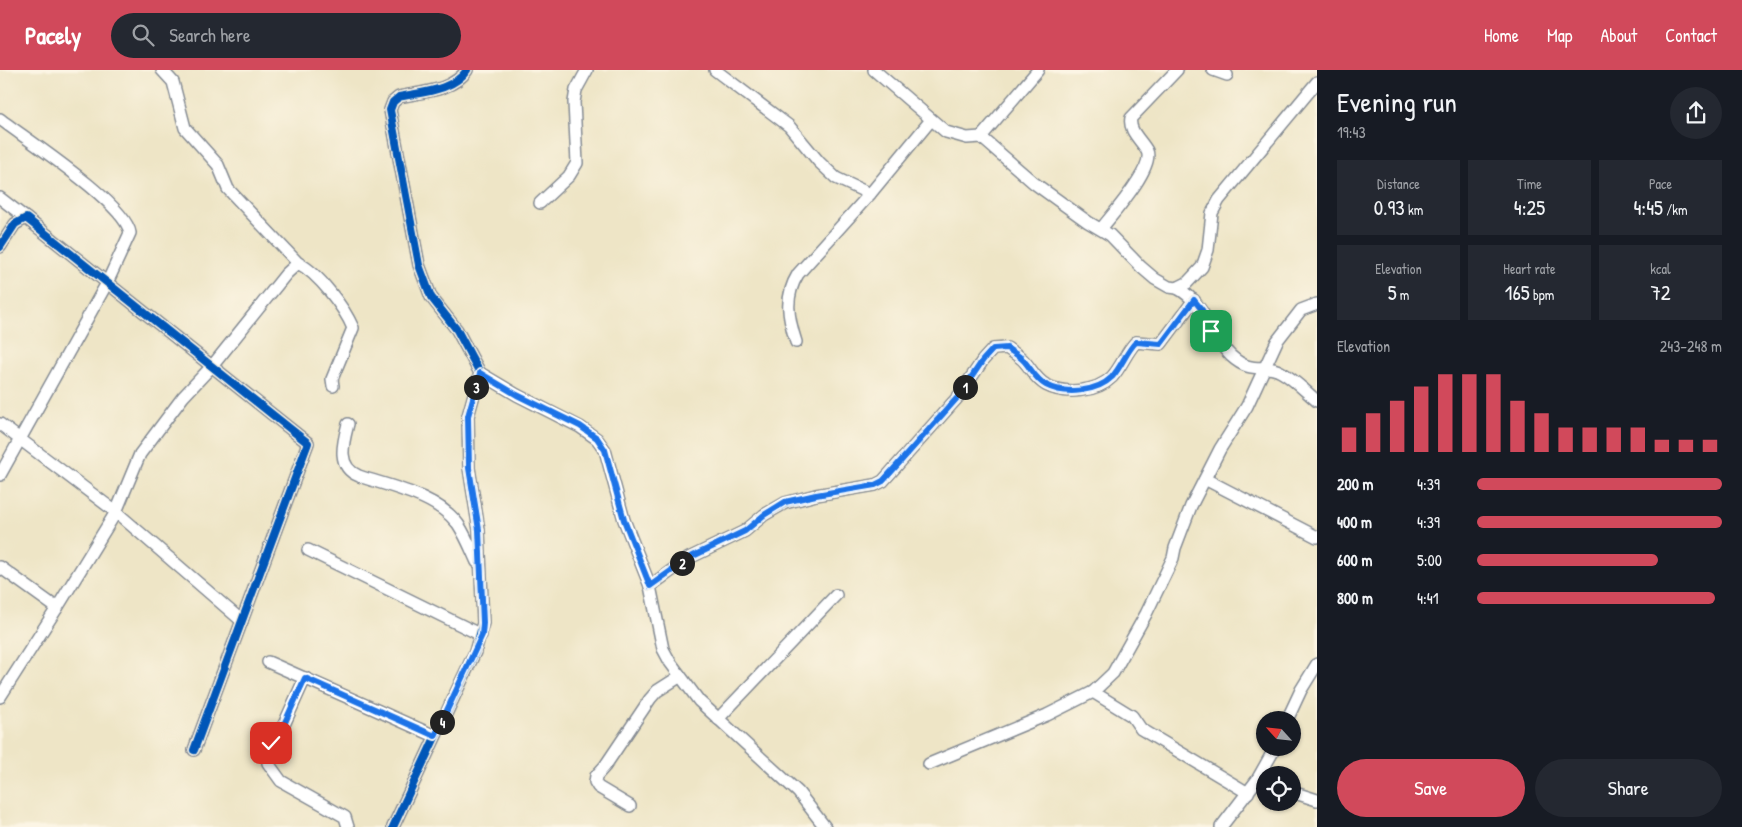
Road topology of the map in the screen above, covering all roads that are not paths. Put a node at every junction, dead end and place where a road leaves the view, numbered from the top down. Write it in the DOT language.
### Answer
graph roads {
  1 [pos="162,70"];
  2 [pos="467,70"];
  3 [pos="587,70"];
  4 [pos="715,70"];
  5 [pos="874,70"];
  6 [pos="1038,70"];
  7 [pos="1178,70"];
  8 [pos="1213,70"];
  9 [pos="1227,75"];
  10 [pos="1317,82"];
  11 [pos="0,119"];
  12 [pos="931,120"];
  13 [pos="981,137"];
  14 [pos="870,194"];
  15 [pos="0,198"];
  16 [pos="540,203"];
  17 [pos="26,218"];
  18 [pos="1101,229"];
  19 [pos="0,247"];
  20 [pos="298,263"];
  21 [pos="106,283"];
  22 [pos="1177,288"];
  23 [pos="1194,300"];
  24 [pos="1317,304"];
  25 [pos="796,342"];
  26 [pos="213,365"];
  27 [pos="1265,369"];
  28 [pos="480,373"];
  29 [pos="333,386"];
  30 [pos="1317,402"];
  31 [pos="0,424"];
  32 [pos="348,424"];
  33 [pos="21,438"];
  34 [pos="0,475"];
  35 [pos="1205,479"];
  36 [pos="116,512"];
  37 [pos="1317,538"];
  38 [pos="308,550"];
  39 [pos="0,567"];
  40 [pos="480,568"];
  41 [pos="650,586"];
  42 [pos="836,595"];
  43 [pos="57,608"];
  44 [pos="242,621"];
  45 [pos="482,635"];
  46 [pos="268,662"];
  47 [pos="1317,664"];
  48 [pos="679,677"];
  49 [pos="305,678"];
  50 [pos="1093,692"];
  51 [pos="0,697"];
  52 [pos="1291,711"];
  53 [pos="718,720"];
  54 [pos="435,736"];
  55 [pos="194,750"];
  56 [pos="929,764"];
  57 [pos="1256,786"];
  58 [pos="1248,794"];
  59 [pos="1301,795"];
  60 [pos="1317,800"];
  61 [pos="630,806"];
  62 [pos="348,827"];
  63 [pos="393,827"];
  64 [pos="826,827"];
  65 [pos="1221,827"];
  1 -- 20 [label="street"];
  2 -- 28 [label="street"];
  3 -- 16 [label="street"];
  4 -- 14 [label="street"];
  5 -- 12 [label="street"];
  6 -- 13 [label="street"];
  7 -- 18 [label="street"];
  8 -- 9 [label="street"];
  10 -- 22 [label="street"];
  11 -- 21 [label="street"];
  12 -- 13 [label="street"];
  12 -- 14 [label="street"];
  13 -- 18 [label="street"];
  14 -- 25 [label="street"];
  15 -- 17 [label="street"];
  17 -- 19 [label="street"];
  17 -- 21 [label="street"];
  18 -- 22 [label="street"];
  20 -- 26 [label="street"];
  20 -- 29 [label="street"];
  21 -- 26 [label="street"];
  21 -- 33 [label="street"];
  22 -- 23 [label="street"];
  23 -- 27 [label="street"];
  23 -- 41 [label="street"];
  24 -- 27 [label="street"];
  26 -- 36 [label="street"];
  26 -- 44 [label="street"];
  27 -- 30 [label="street"];
  27 -- 35 [label="street"];
  28 -- 40 [label="street"];
  28 -- 41 [label="street"];
  31 -- 33 [label="street"];
  32 -- 40 [label="street"];
  33 -- 34 [label="street"];
  33 -- 36 [label="street"];
  35 -- 37 [label="street"];
  35 -- 50 [label="street"];
  36 -- 43 [label="street"];
  36 -- 44 [label="street"];
  38 -- 45 [label="street"];
  39 -- 43 [label="street"];
  40 -- 45 [label="street"];
  41 -- 48 [label="street"];
  42 -- 53 [label="street"];
  43 -- 51 [label="street"];
  44 -- 55 [label="street"];
  45 -- 54 [label="street"];
  46 -- 49 [label="street"];
  47 -- 52 [label="street"];
  48 -- 53 [label="street"];
  48 -- 61 [label="street"];
  49 -- 54 [label="street"];
  49 -- 62 [label="street"];
  50 -- 56 [label="street"];
  50 -- 58 [label="street"];
  53 -- 64 [label="street"];
  54 -- 63 [label="street"];
  57 -- 58 [label="street"];
  58 -- 65 [label="street"];
  59 -- 60 [label="street"];
}
